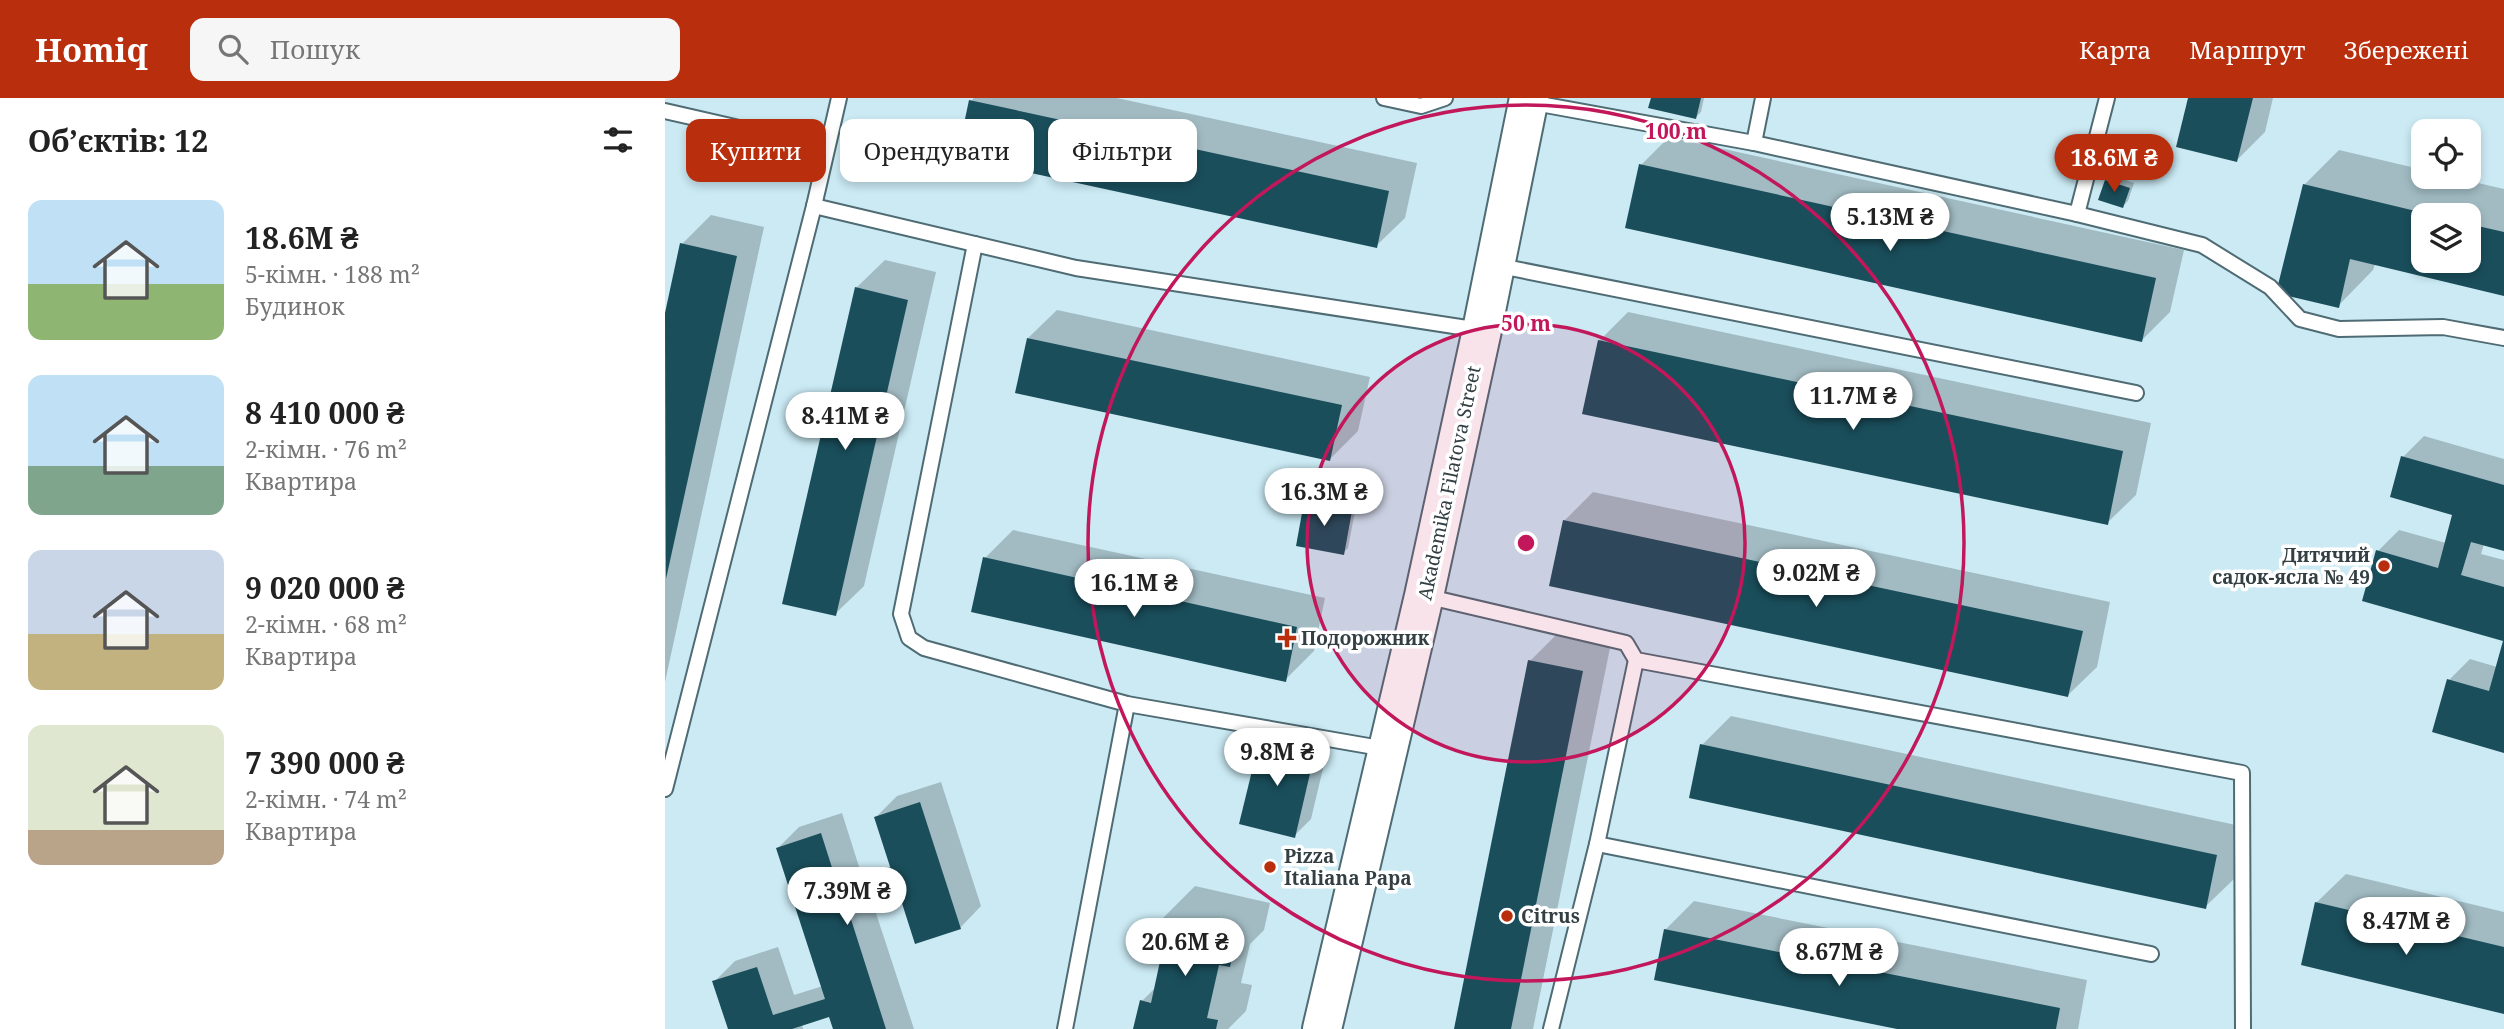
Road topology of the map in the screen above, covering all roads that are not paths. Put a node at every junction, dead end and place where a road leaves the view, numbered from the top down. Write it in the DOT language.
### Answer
graph roads {
  1 [pos="839,98"];
  2 [pos="1384,98"];
  3 [pos="1445,98"];
  4 [pos="1763,98"];
  5 [pos="2107,98"];
  6 [pos="1528,100"];
  7 [pos="665,111"];
  8 [pos="1754,143"];
  9 [pos="827,148"];
  10 [pos="814,205"];
  11 [pos="2077,214"];
  12 [pos="975,244"];
  13 [pos="1494,265"];
  14 [pos="1482,330"];
  15 [pos="2504,338"];
  16 [pos="2136,393"];
  17 [pos="1424,596"];
  18 [pos="1636,660"];
  19 [pos="1127,704"];
  20 [pos="1388,750"];
  21 [pos="665,789"];
  22 [pos="1597,844"];
  23 [pos="2151,954"];
  24 [pos="1065,1029"];
  25 [pos="1322,1029"];
  26 [pos="1551,1029"];
  27 [pos="2243,1029"];
  1 -- 9 [label="lane"];
  2 -- 3 [label="lane"];
  4 -- 8 [label="lane"];
  5 -- 11 [label="lane"];
  6 -- 8 [label="lane"];
  6 -- 13 [label="main road, Akademika Filatova Street"];
  7 -- 9 [label="lane"];
  8 -- 11 [label="lane"];
  9 -- 10 [label="lane"];
  10 -- 12 [label="lane"];
  10 -- 21 [label="lane"];
  11 -- 15 [label="lane"];
  12 -- 14 [label="lane"];
  12 -- 19 [label="lane"];
  13 -- 14 [label="main road, Akademika Filatova Street"];
  13 -- 16 [label="lane"];
  14 -- 17 [label="main road, Akademika Filatova Street"];
  17 -- 18 [label="lane"];
  17 -- 20 [label="main road, Akademika Filatova Street"];
  18 -- 22 [label="lane"];
  18 -- 27 [label="lane"];
  19 -- 20 [label="lane"];
  19 -- 24 [label="lane"];
  20 -- 25 [label="main road, Akademika Filatova Street"];
  22 -- 23 [label="lane"];
  22 -- 26 [label="lane"];
}
